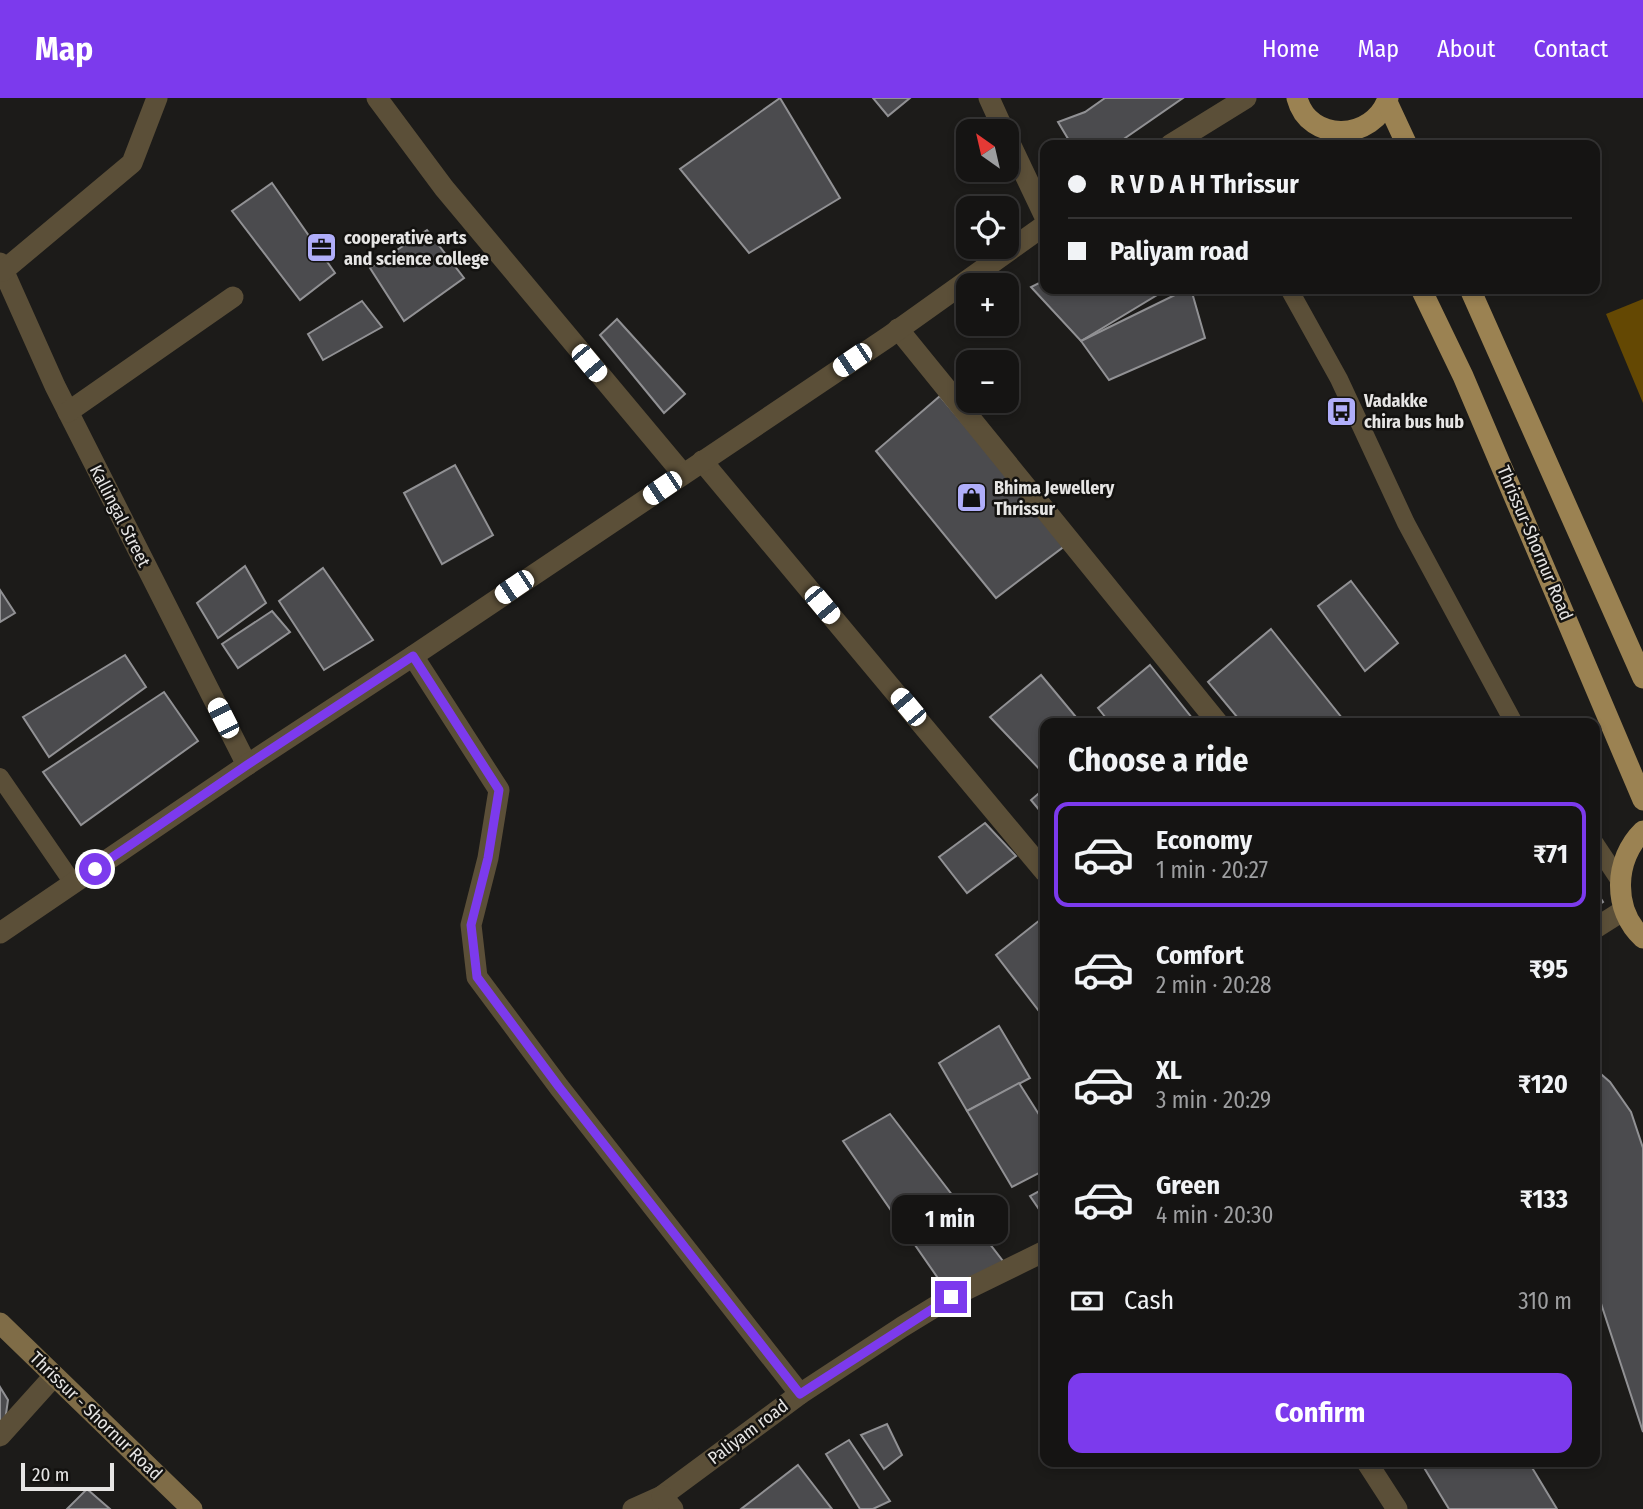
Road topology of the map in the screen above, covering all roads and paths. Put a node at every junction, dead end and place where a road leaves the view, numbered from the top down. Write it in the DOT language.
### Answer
graph roads {
  1 [pos="157,98"];
  2 [pos="377,98"];
  3 [pos="989,98"];
  4 [pos="1246,98"];
  5 [pos="1297,98"];
  6 [pos="1388,100"];
  7 [pos="999,119"];
  8 [pos="1196,139"];
  9 [pos="1339,139"];
  10 [pos="1405,140"];
  11 [pos="1019,162"];
  12 [pos="1040,206"];
  13 [pos="1040,229"];
  14 [pos="2,267"];
  15 [pos="1292,294"];
  16 [pos="1423,294"];
  17 [pos="1472,294"];
  18 [pos="233,297"];
  19 [pos="898,329"];
  20 [pos="68,412"];
  21 [pos="702,461"];
  22 [pos="683,474"];
  23 [pos="413,656"];
  24 [pos="1643,678"];
  25 [pos="1214,718"];
  26 [pos="1511,718"];
  27 [pos="247,765"];
  28 [pos="0,777"];
  29 [pos="1643,800"];
  30 [pos="1643,831"];
  31 [pos="1600,851"];
  32 [pos="1040,866"];
  33 [pos="1620,881"];
  34 [pos="73,884"];
  35 [pos="1624,910"];
  36 [pos="1600,925"];
  37 [pos="0,933"];
  38 [pos="1643,938"];
  39 [pos="1040,1253"];
  40 [pos="0,1323"];
  41 [pos="54,1376"];
  42 [pos="800,1394"];
  43 [pos="0,1436"];
  44 [pos="1370,1467"];
  45 [pos="667,1503"];
  46 [pos="192,1509"];
  47 [pos="633,1509"];
  48 [pos="1397,1509"];
  1 -- 14 [label="street"];
  2 -- 22 [label="street"];
  3 -- 7 [label="street"];
  4 -- 8 [label="street"];
  5 -- 9 [label="main road"];
  6 -- 9 [label="main road"];
  6 -- 10 [label="main road"];
  11 -- 12 [label="street"];
  13 -- 19 [label="street"];
  14 -- 20 [label="street, Kallingal Street"];
  15 -- 26 [label="lane"];
  16 -- 29 [label="main road, Thrissur-Shornur Road"];
  17 -- 24 [label="main road"];
  18 -- 20 [label="street"];
  19 -- 21 [label="street"];
  19 -- 25 [label="street"];
  20 -- 27 [label="street, Kallingal Street"];
  21 -- 22 [label="street"];
  21 -- 32 [label="street"];
  22 -- 23 [label="street"];
  23 -- 27 [label="street"];
  23 -- 42 [label="street"];
  27 -- 34 [label="street"];
  28 -- 34 [label="lane"];
  30 -- 33 [label="main road"];
  31 -- 33 [label="lane"];
  33 -- 35 [label="main road"];
  34 -- 37 [label="street"];
  35 -- 36 [label="street"];
  35 -- 38 [label="main road"];
  39 -- 42 [label="street, Paliyam road"];
  40 -- 41 [label="main road, Thrissur - Shornur Road"];
  41 -- 43 [label="street"];
  41 -- 46 [label="main road, Thrissur - Shornur Road"];
  42 -- 45 [label="street, Paliyam road"];
  44 -- 48 [label="street"];
  45 -- 47 [label="street, Paliyam road"];
}
